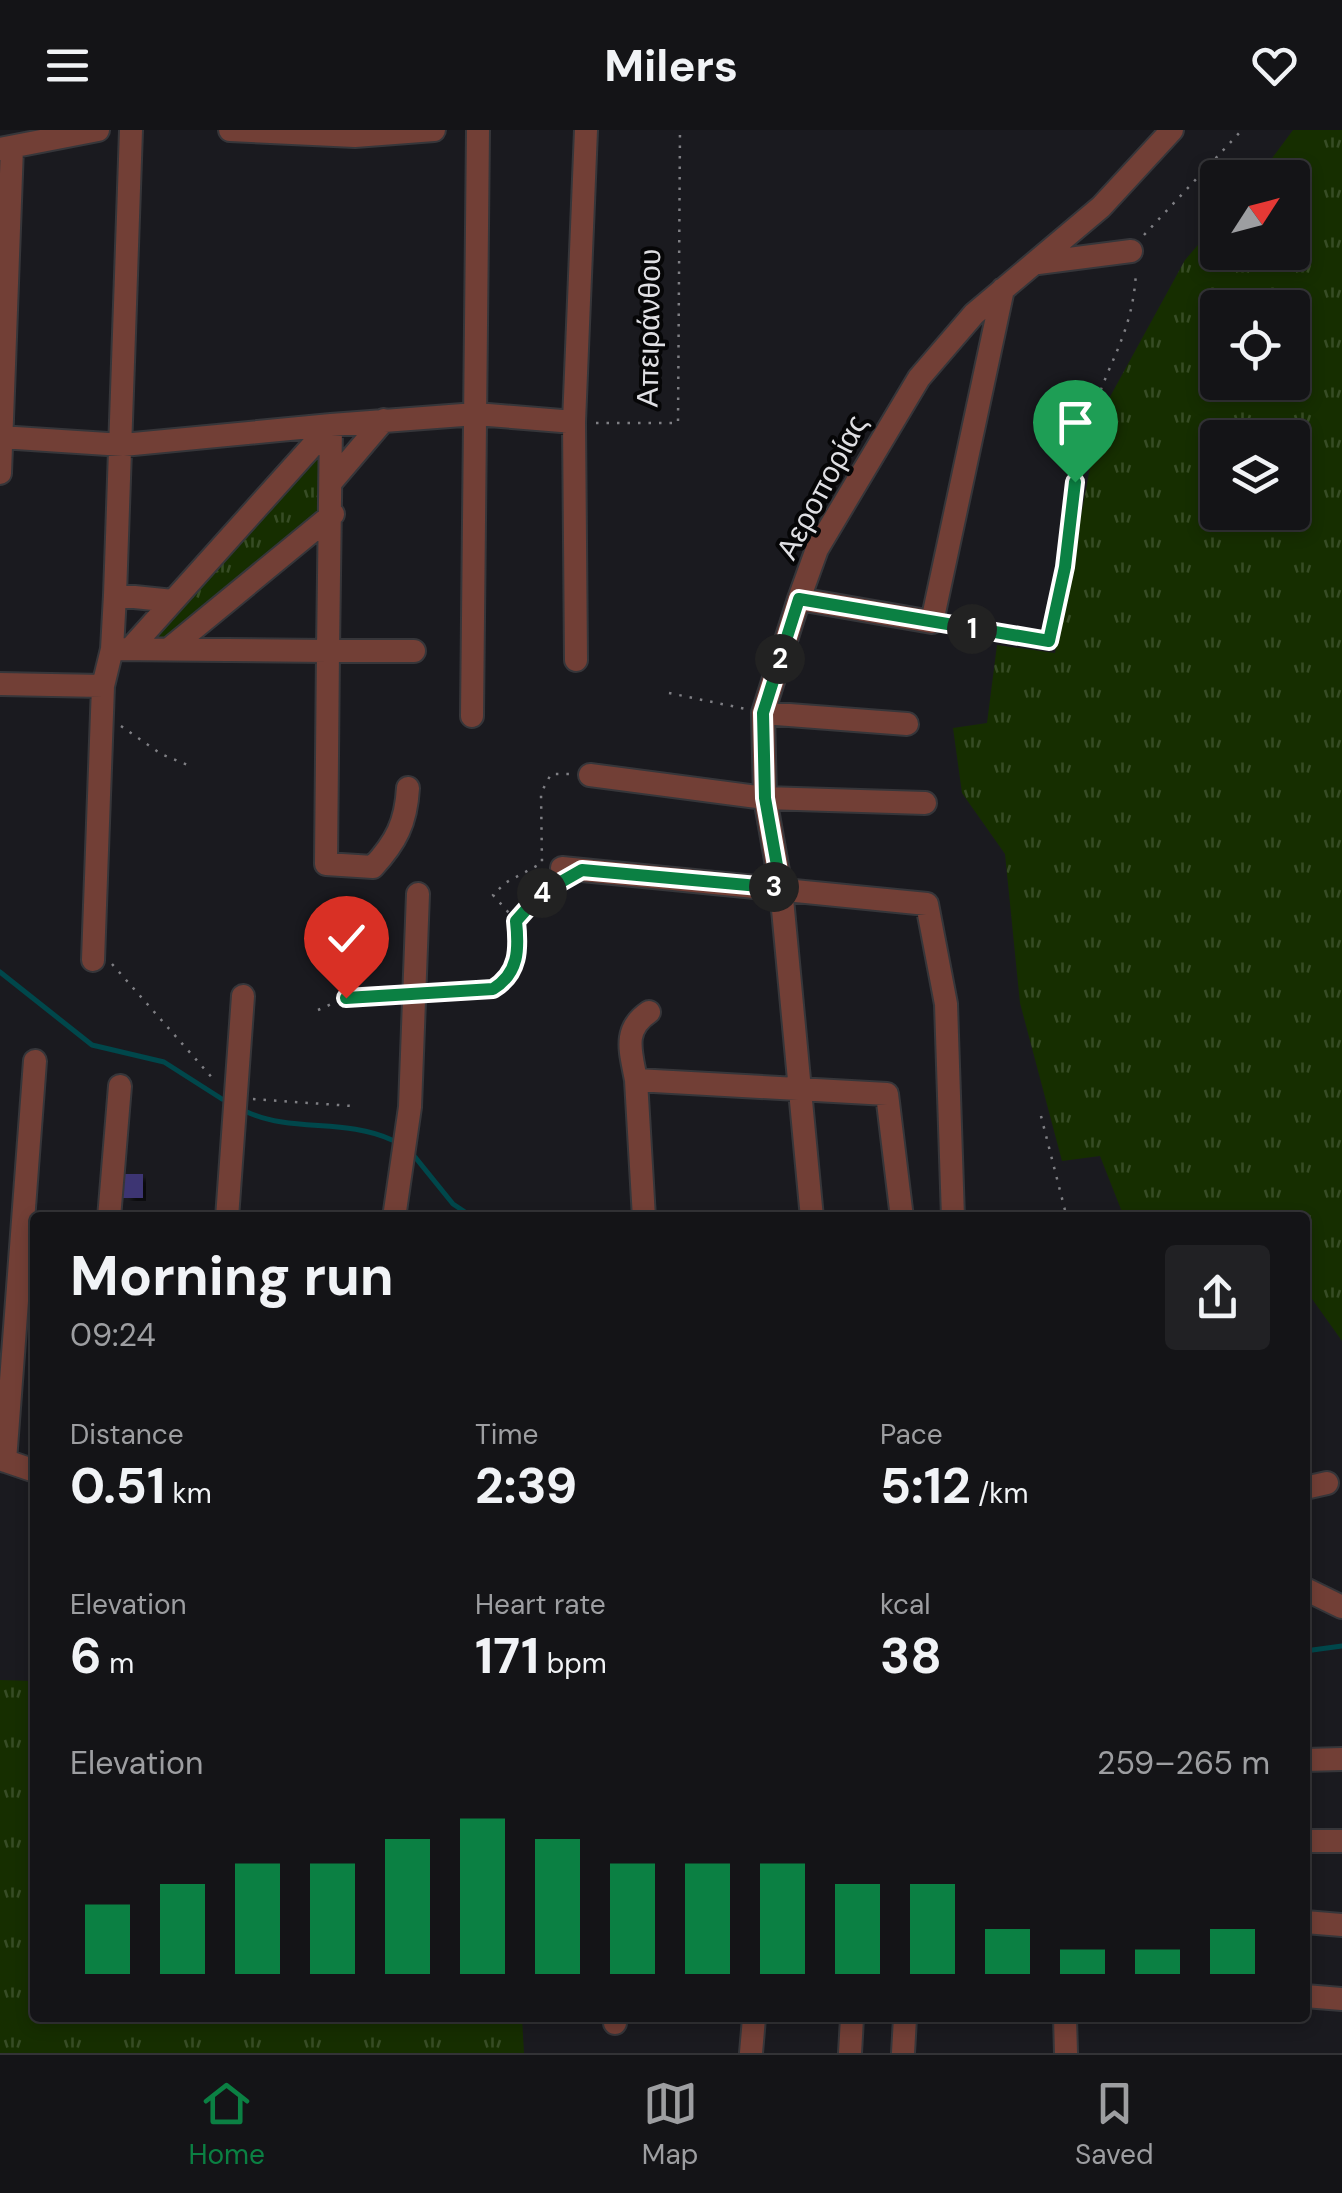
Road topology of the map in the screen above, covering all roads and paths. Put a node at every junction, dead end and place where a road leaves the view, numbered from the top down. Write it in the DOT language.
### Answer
graph roads {
  1 [pos="132,130"];
  2 [pos="230,130"];
  3 [pos="434,130"];
  4 [pos="478,130"];
  5 [pos="586,130"];
  6 [pos="680,130"];
  7 [pos="1172,130"];
  8 [pos="1242,130"];
  9 [pos="84,131"];
  10 [pos="6,148"];
  11 [pos="1130,251"];
  12 [pos="1038,263"];
  13 [pos="1003,289"];
  14 [pos="476,414"];
  15 [pos="384,420"];
  16 [pos="574,422"];
  17 [pos="331,425"];
  18 [pos="287,429"];
  19 [pos="1,437"];
  20 [pos="123,445"];
  21 [pos="293,467"];
  22 [pos="0,473"];
  23 [pos="333,480"];
  24 [pos="333,514"];
  25 [pos="115,596"];
  26 [pos="799,599"];
  27 [pos="172,600"];
  28 [pos="219,608"];
  29 [pos="932,622"];
  30 [pos="121,649"];
  31 [pos="169,649"];
  32 [pos="220,650"];
  33 [pos="328,650"];
  34 [pos="414,651"];
  35 [pos="576,660"];
  36 [pos="0,684"];
  37 [pos="669,693"];
  38 [pos="103,697"];
  39 [pos="763,713"];
  40 [pos="472,716"];
  41 [pos="906,724"];
  42 [pos="190,766"];
  43 [pos="590,775"];
  44 [pos="408,788"];
  45 [pos="765,798"];
  46 [pos="925,803"];
  47 [pos="572,869"];
  48 [pos="781,888"];
  49 [pos="418,894"];
  50 [pos="516,921"];
  51 [pos="93,952"];
  52 [pos="243,996"];
  53 [pos="415,996"];
  54 [pos="318,1010"];
  55 [pos="648,1012"];
  56 [pos="36,1061"];
  57 [pos="636,1080"];
  58 [pos="120,1086"];
  59 [pos="802,1088"];
  60 [pos="235,1094"];
  61 [pos="352,1106"];
  62 [pos="1041,1116"];
  63 [pos="110,1212"];
  64 [pos="227,1212"];
  65 [pos="395,1212"];
  66 [pos="644,1212"];
  67 [pos="812,1212"];
  68 [pos="901,1212"];
  69 [pos="953,1212"];
  70 [pos="1065,1212"];
  71 [pos="3,1460"];
  72 [pos="30,1469"];
  73 [pos="1310,1591"];
  74 [pos="1342,1607"];
  75 [pos="1310,1760"];
  76 [pos="1342,1760"];
  77 [pos="1310,1841"];
  78 [pos="1342,1842"];
  79 [pos="1310,1922"];
  80 [pos="1342,1925"];
  81 [pos="1310,1997"];
  82 [pos="1342,2000"];
  83 [pos="754,2022"];
  84 [pos="852,2022"];
  85 [pos="904,2022"];
  86 [pos="1065,2022"];
  87 [pos="751,2053"];
  88 [pos="850,2053"];
  89 [pos="903,2053"];
  90 [pos="1066,2053"];
  1 -- 20 [label="street"];
  2 -- 3 [label="street"];
  4 -- 14 [label="street"];
  5 -- 16 [label="street"];
  6 -- 16 [label="path, Απειράνθου"];
  7 -- 12 [label="street, Αεροπορίας"];
  8 -- 11 [label="path"];
  9 -- 10 [label="street"];
  10 -- 19 [label="street"];
  11 -- 12 [label="street"];
  11 -- 29 [label="path"];
  12 -- 13 [label="street, Αεροπορίας"];
  13 -- 26 [label="street, Αεροπορίας"];
  13 -- 29 [label="street"];
  14 -- 15 [label="street"];
  14 -- 16 [label="street"];
  14 -- 40 [label="street"];
  15 -- 17 [label="street"];
  15 -- 23 [label="street"];
  16 -- 35 [label="street"];
  17 -- 18 [label="street"];
  17 -- 21 [label="street"];
  17 -- 23 [label="street"];
  18 -- 20 [label="street"];
  18 -- 21 [label="street"];
  19 -- 20 [label="street"];
  19 -- 22 [label="street"];
  20 -- 25 [label="street"];
  21 -- 27 [label="street"];
  23 -- 24 [label="street"];
  24 -- 28 [label="street"];
  24 -- 33 [label="street"];
  25 -- 27 [label="street"];
  25 -- 30 [label="street"];
  26 -- 29 [label="street"];
  26 -- 39 [label="street, Αεροπορίας"];
  27 -- 30 [label="street"];
  28 -- 31 [label="street"];
  28 -- 32 [label="street"];
  30 -- 31 [label="street"];
  30 -- 38 [label="street"];
  31 -- 32 [label="street"];
  32 -- 33 [label="street"];
  33 -- 34 [label="street"];
  33 -- 44 [label="street"];
  36 -- 38 [label="street"];
  37 -- 39 [label="path"];
  38 -- 42 [label="path"];
  38 -- 51 [label="street"];
  39 -- 41 [label="street"];
  39 -- 45 [label="street, Αεροπορίας"];
  43 -- 45 [label="street"];
  43 -- 50 [label="path"];
  45 -- 46 [label="street"];
  45 -- 48 [label="street, Αεροπορίας"];
  47 -- 48 [label="street"];
  47 -- 50 [label="path"];
  48 -- 59 [label="street, Αεροπορίας"];
  48 -- 69 [label="street"];
  49 -- 53 [label="street"];
  50 -- 53 [label="path"];
  51 -- 60 [label="path"];
  52 -- 60 [label="street"];
  53 -- 54 [label="path"];
  53 -- 65 [label="street"];
  55 -- 57 [label="street"];
  56 -- 71 [label="street"];
  57 -- 59 [label="street"];
  57 -- 66 [label="street"];
  58 -- 63 [label="street"];
  59 -- 67 [label="street, Αεροπορίας"];
  59 -- 68 [label="street"];
  60 -- 61 [label="path"];
  60 -- 64 [label="street"];
  62 -- 70 [label="path"];
  71 -- 72 [label="street"];
  73 -- 74 [label="street"];
  75 -- 76 [label="street"];
  77 -- 78 [label="street"];
  79 -- 80 [label="street"];
  81 -- 82 [label="street"];
  83 -- 87 [label="street"];
  84 -- 88 [label="street"];
  85 -- 89 [label="street"];
  86 -- 90 [label="street"];
}
